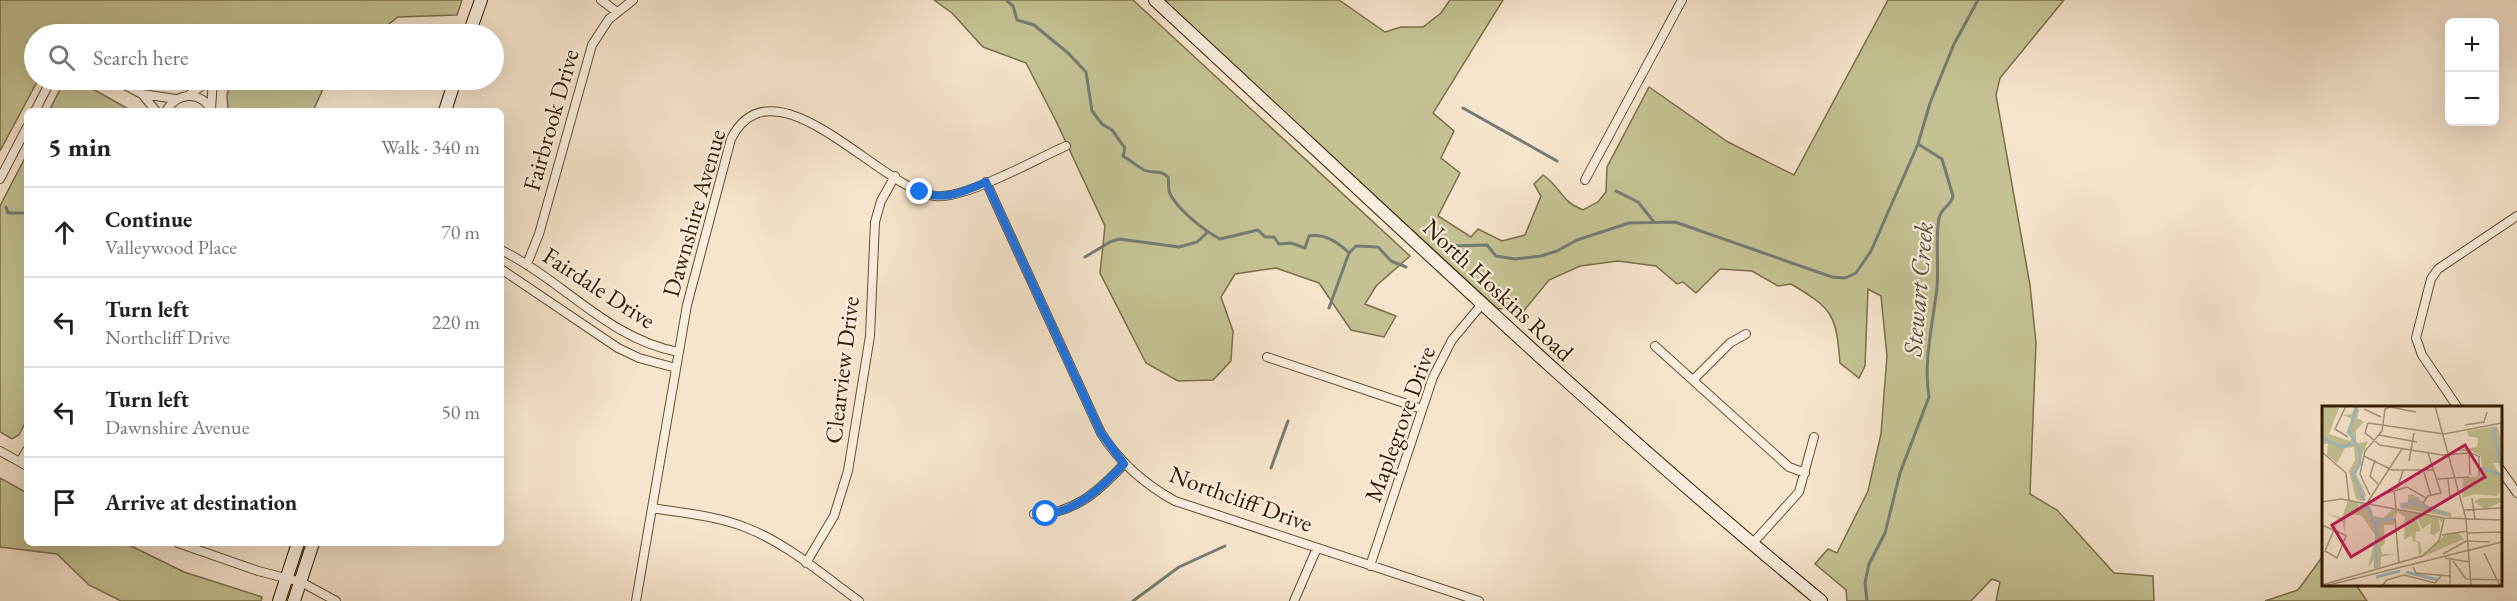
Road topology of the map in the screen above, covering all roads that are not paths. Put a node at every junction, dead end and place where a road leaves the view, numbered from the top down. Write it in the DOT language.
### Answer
graph roads {
  1 [pos="481,0"];
  2 [pos="601,0"];
  3 [pos="633,0"];
  4 [pos="1155,0"];
  5 [pos="1682,0"];
  6 [pos="617,12"];
  7 [pos="473,24"];
  8 [pos="46,90"];
  9 [pos="134,90"];
  10 [pos="196,90"];
  11 [pos="211,90"];
  12 [pos="451,90"];
  13 [pos="142,94"];
  14 [pos="189,95"];
  15 [pos="176,99"];
  16 [pos="37,108"];
  17 [pos="154,108"];
  18 [pos="168,108"];
  19 [pos="210,108"];
  20 [pos="212,108"];
  21 [pos="445,108"];
  22 [pos="24,133"];
  23 [pos="1066,146"];
  24 [pos="895,176"];
  25 [pos="0,179"];
  26 [pos="1585,180"];
  27 [pos="986,182"];
  28 [pos="2517,216"];
  29 [pos="504,252"];
  30 [pos="510,255"];
  31 [pos="526,264"];
  32 [pos="504,266"];
  33 [pos="504,270"];
  34 [pos="579,301"];
  35 [pos="1482,304"];
  36 [pos="570,314"];
  37 [pos="1746,334"];
  38 [pos="1655,346"];
  39 [pos="678,352"];
  40 [pos="1267,357"];
  41 [pos="676,368"];
  42 [pos="1693,380"];
  43 [pos="2457,406"];
  44 [pos="1422,409"];
  45 [pos="1814,437"];
  46 [pos="0,451"];
  47 [pos="24,464"];
  48 [pos="1124,464"];
  49 [pos="2502,472"];
  50 [pos="1805,473"];
  51 [pos="2517,493"];
  52 [pos="652,508"];
  53 [pos="1034,514"];
  54 [pos="1752,544"];
  55 [pos="186,546"];
  56 [pos="297,546"];
  57 [pos="312,546"];
  58 [pos="1317,548"];
  59 [pos="806,563"];
  60 [pos="1371,566"];
  61 [pos="287,578"];
  62 [pos="301,582"];
  63 [pos="279,601"];
  64 [pos="294,601"];
  65 [pos="336,601"];
  66 [pos="636,601"];
  67 [pos="859,601"];
  68 [pos="1294,601"];
  69 [pos="1479,601"];
  70 [pos="1821,601"];
  1 -- 7 [label="street"];
  2 -- 6 [label="street"];
  3 -- 6 [label="street, Fairbrook Drive"];
  4 -- 35 [label="street, North Hoskins Road"];
  5 -- 26 [label="street"];
  6 -- 31 [label="street, Fairbrook Drive"];
  8 -- 16 [label="street"];
  9 -- 13 [label="street"];
  10 -- 14 [label="street"];
  11 -- 20 [label="street"];
  12 -- 21 [label="street"];
  13 -- 15 [label="street"];
  13 -- 17 [label="street"];
  14 -- 15 [label="street"];
  14 -- 19 [label="street"];
  15 -- 18 [label="street"];
  22 -- 25 [label="street"];
  23 -- 27 [label="street, Dawnshire Avenue"];
  24 -- 27 [label="street, Dawnshire Avenue"];
  24 -- 39 [label="street, Dawnshire Avenue"];
  24 -- 59 [label="street, Clearview Drive"];
  27 -- 48 [label="street, Northcliff Drive"];
  28 -- 43 [label="street"];
  29 -- 30 [label="street, Fairdale Drive"];
  30 -- 31 [label="street, Fairdale Drive"];
  30 -- 32 [label="street"];
  31 -- 34 [label="street, Fairdale Drive"];
  33 -- 36 [label="street, Fairdale Drive"];
  34 -- 36 [label="street"];
  34 -- 39 [label="street, Fairdale Drive"];
  35 -- 44 [label="street, Maplegrove Drive"];
  35 -- 54 [label="street, North Hoskins Road"];
  36 -- 41 [label="street, Fairdale Drive"];
  37 -- 42 [label="street"];
  38 -- 42 [label="street"];
  39 -- 41 [label="street, Dawnshire Avenue"];
  40 -- 44 [label="street"];
  41 -- 52 [label="street, Dawnshire Avenue"];
  42 -- 50 [label="street"];
  44 -- 60 [label="street, Maplegrove Drive"];
  45 -- 50 [label="street"];
  46 -- 47 [label="street"];
  48 -- 53 [label="street"];
  48 -- 58 [label="street, Northcliff Drive"];
  49 -- 51 [label="street"];
  50 -- 54 [label="street"];
  52 -- 59 [label="street"];
  52 -- 66 [label="street, Dawnshire Avenue"];
  54 -- 70 [label="street, North Hoskins Road"];
  55 -- 61 [label="street"];
  56 -- 61 [label="street"];
  57 -- 62 [label="street"];
  58 -- 60 [label="street, Northcliff Drive"];
  58 -- 68 [label="street"];
  59 -- 67 [label="street"];
  60 -- 69 [label="street, Northcliff Drive"];
  61 -- 62 [label="street"];
  61 -- 63 [label="street"];
  62 -- 64 [label="street"];
  62 -- 65 [label="street"];
}
